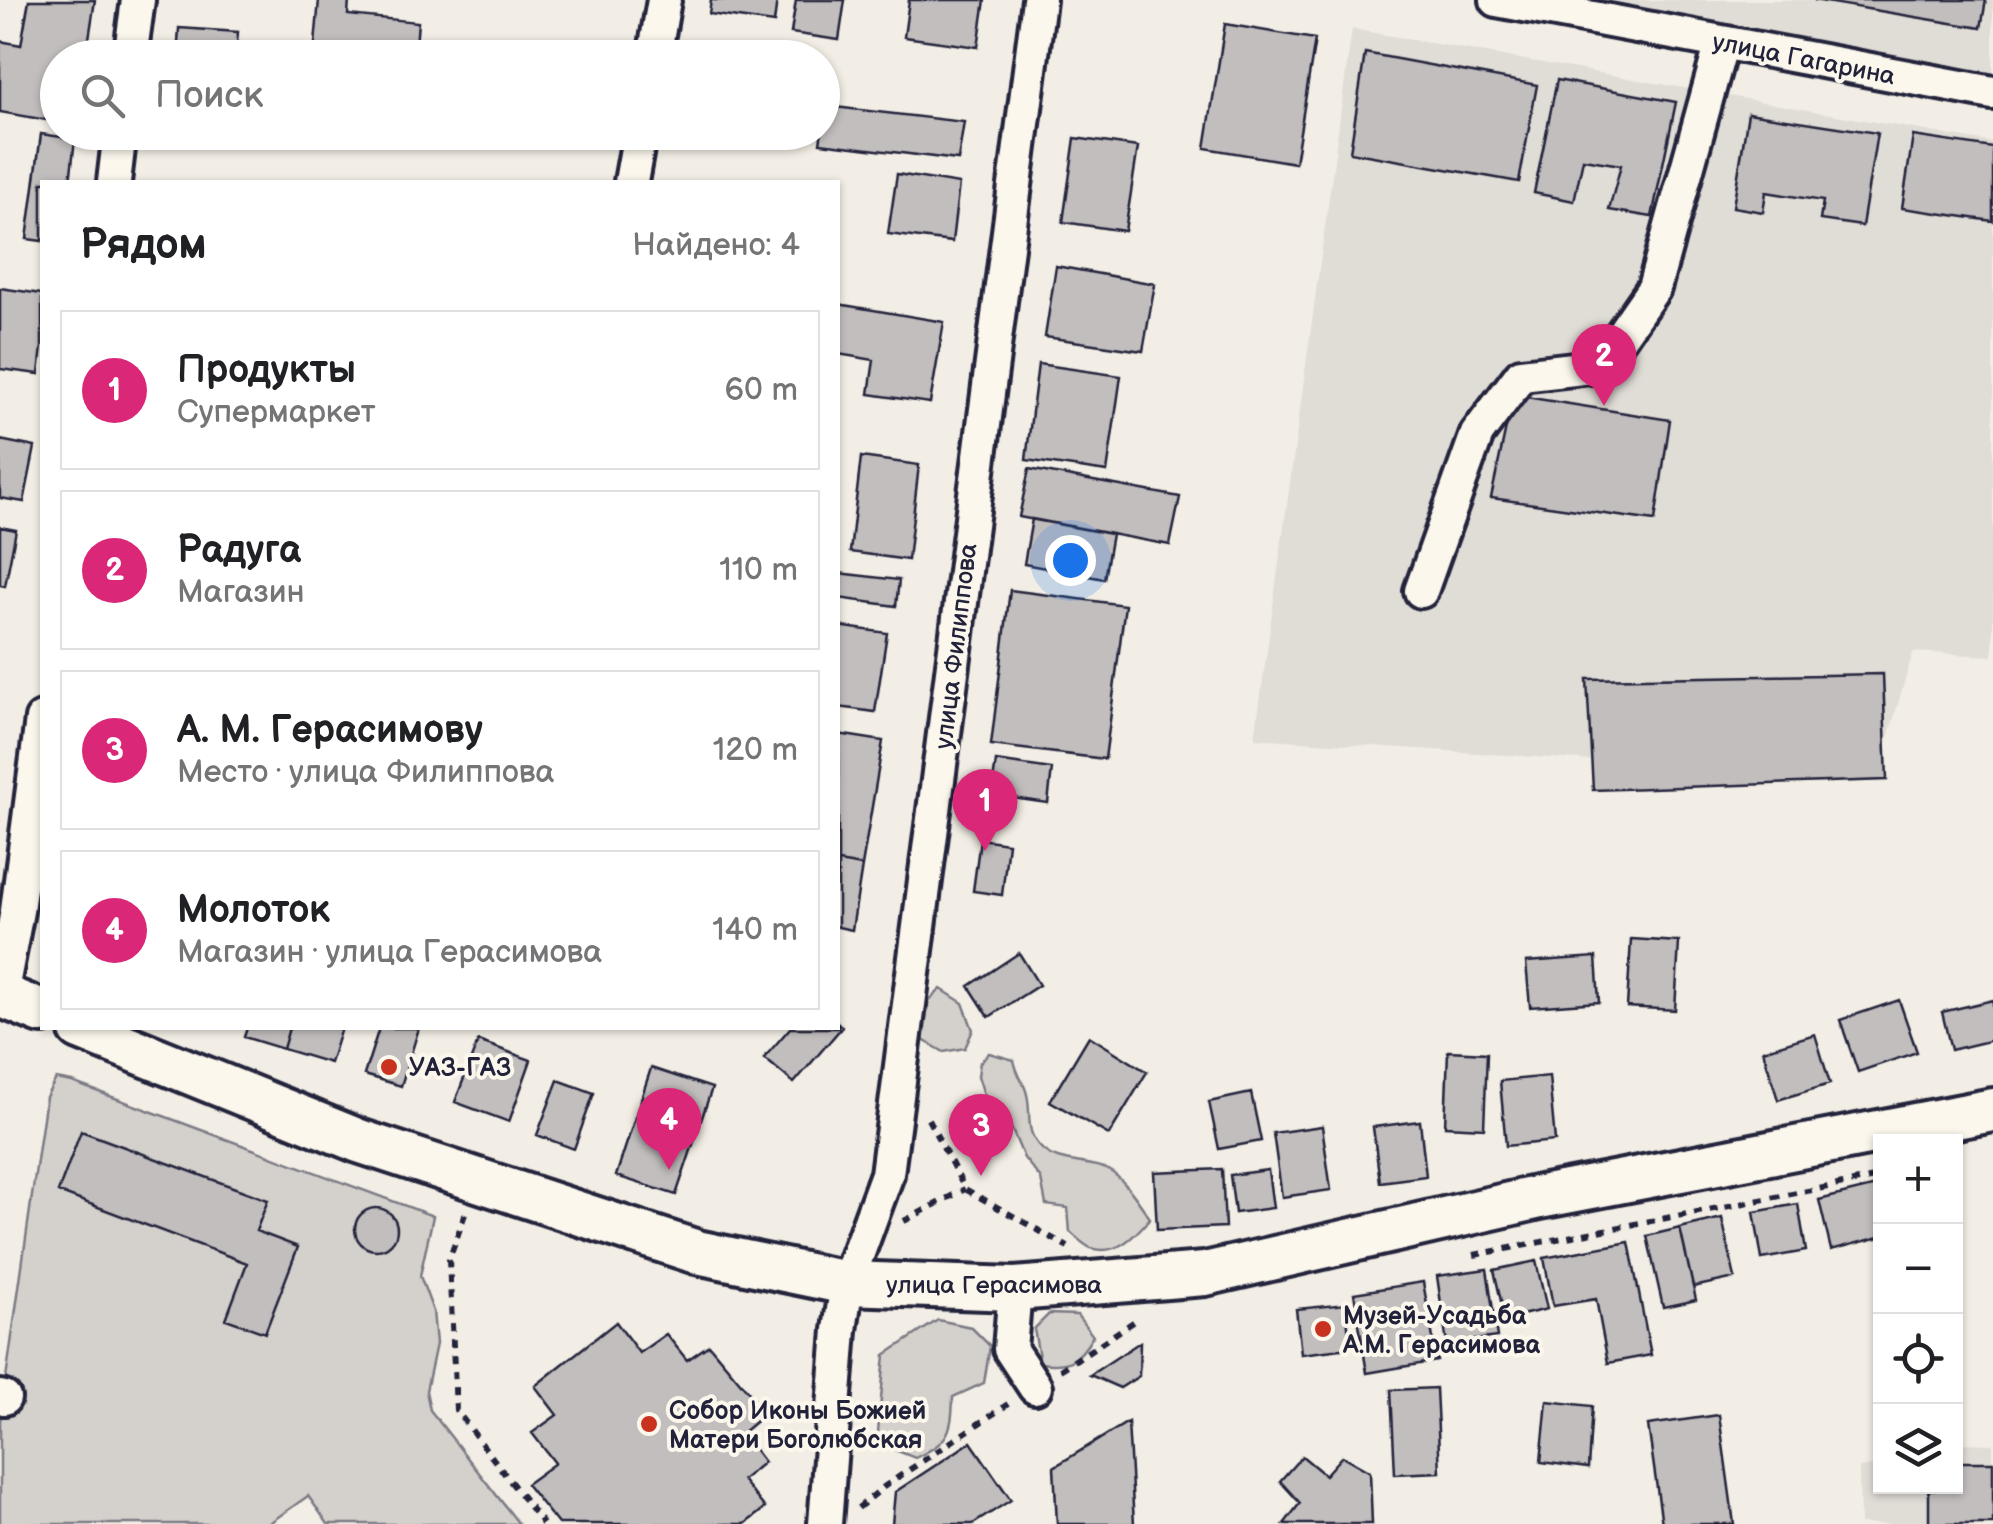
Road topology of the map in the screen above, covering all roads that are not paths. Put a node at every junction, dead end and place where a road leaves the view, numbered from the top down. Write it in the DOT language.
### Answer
graph roads {
  1 [pos="138,0"];
  2 [pos="664,0"];
  3 [pos="1039,0"];
  4 [pos="1497,0"];
  5 [pos="132,40"];
  6 [pos="657,40"];
  7 [pos="1722,42"];
  8 [pos="1993,94"];
  9 [pos="118,150"];
  10 [pos="637,150"];
  11 [pos="114,180"];
  12 [pos="631,180"];
  13 [pos="1421,590"];
  14 [pos="40,734"];
  15 [pos="0,997"];
  16 [pos="40,1011"];
  17 [pos="85,1030"];
  18 [pos="1993,1110"];
  19 [pos="847,1283"];
  20 [pos="1015,1289"];
  21 [pos="1034,1387"];
  22 [pos="837,1520"];
  1 -- 5 [label="street"];
  2 -- 6 [label="street"];
  3 -- 19 [label="street, улица Филиппова"];
  4 -- 7 [label="street, улица Гагарина"];
  7 -- 8 [label="street, улица Гагарина"];
  7 -- 13 [label="street"];
  9 -- 11 [label="street"];
  10 -- 12 [label="street"];
  14 -- 15 [label="street"];
  15 -- 16 [label="main road"];
  17 -- 19 [label="main road, улица Герасимова"];
  18 -- 20 [label="main road, улица Герасимова"];
  19 -- 20 [label="main road, улица Герасимова"];
  19 -- 22 [label="street, улица Филиппова"];
  20 -- 21 [label="street"];
}
